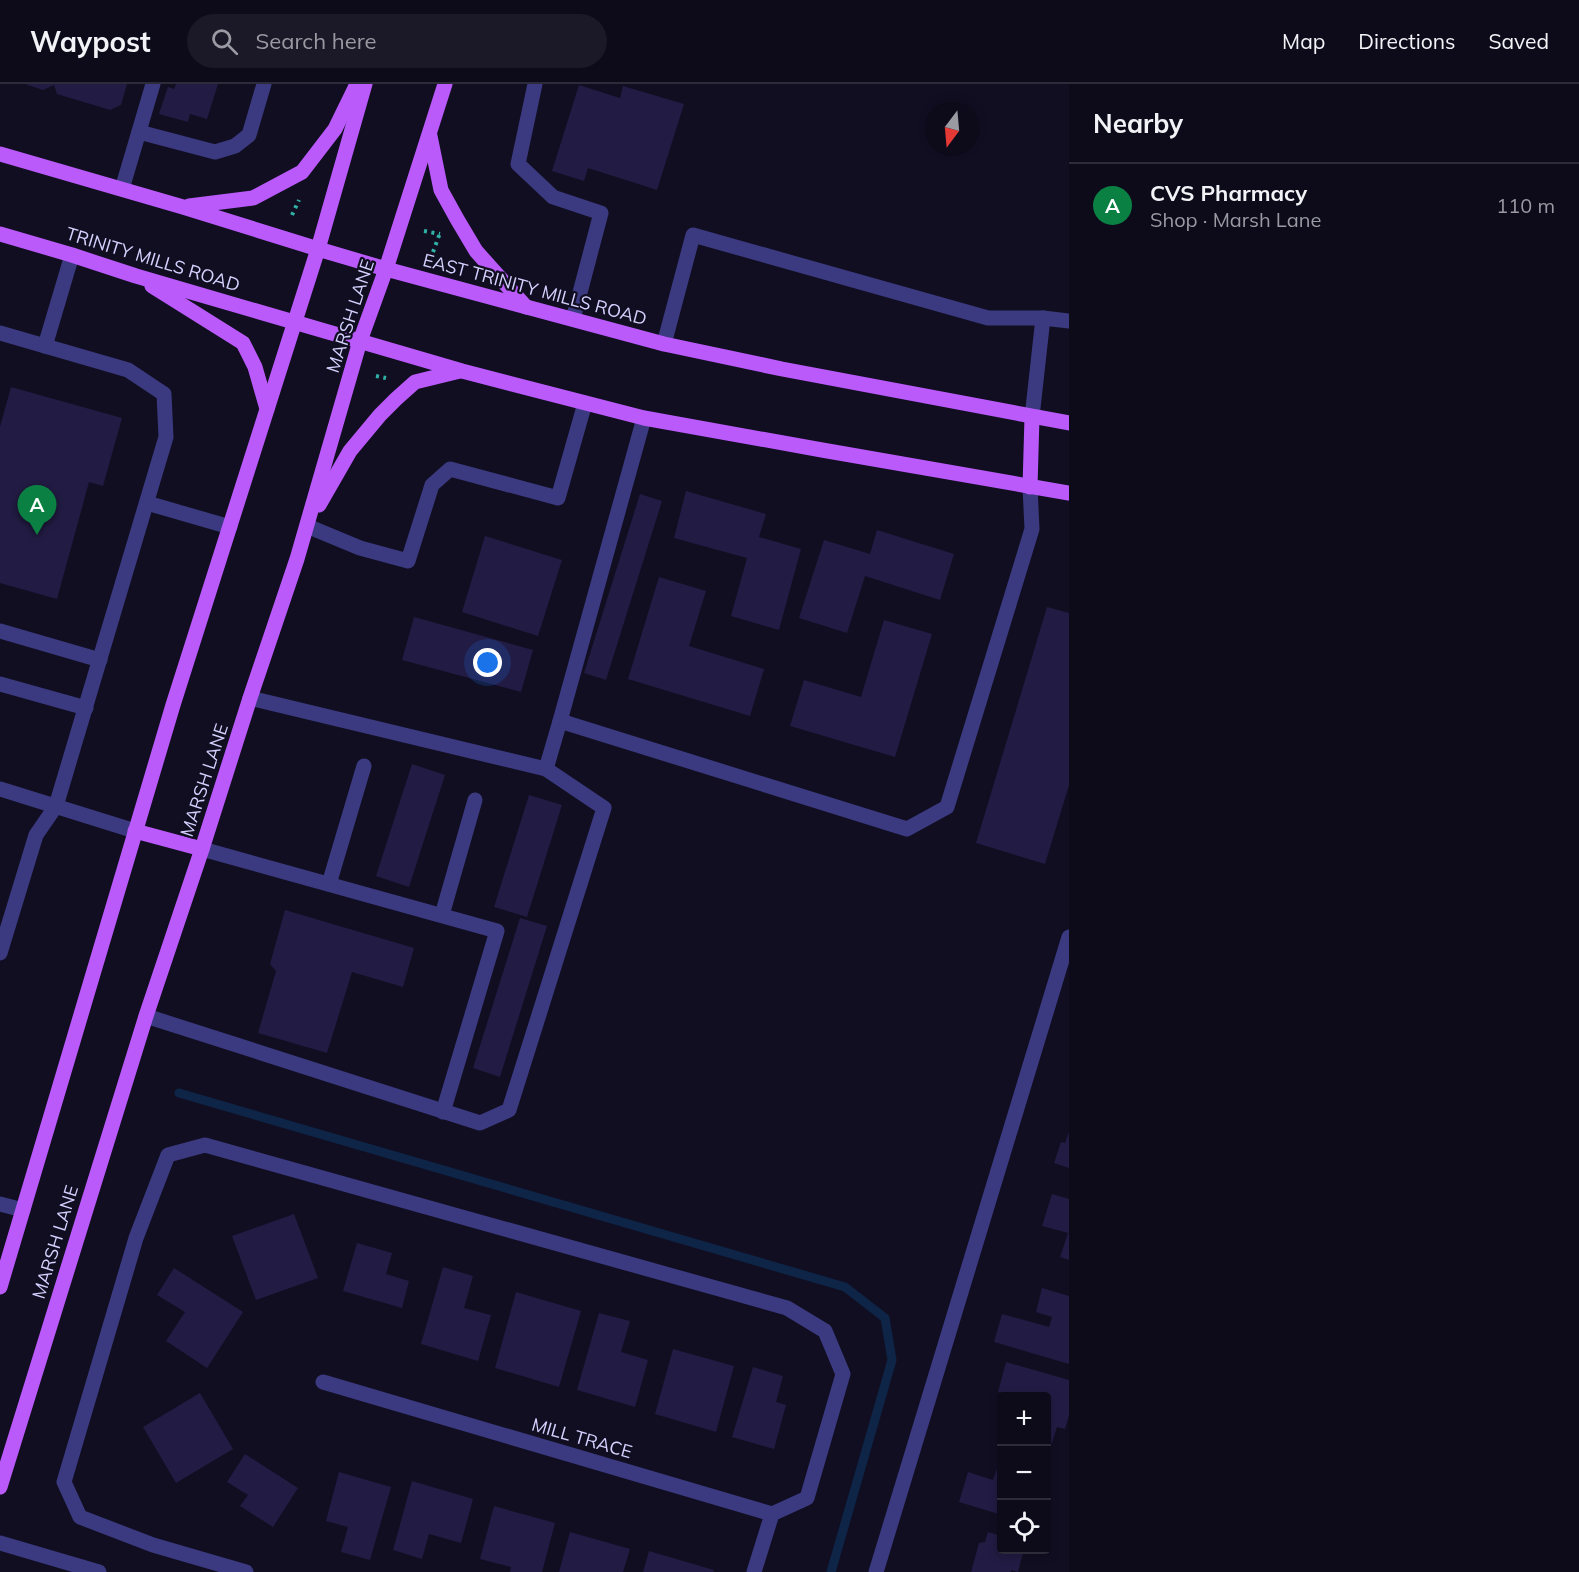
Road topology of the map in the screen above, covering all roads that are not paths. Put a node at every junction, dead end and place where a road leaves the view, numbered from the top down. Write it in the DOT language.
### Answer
graph roads {
  1 [pos="153,84"];
  2 [pos="264,84"];
  3 [pos="357,84"];
  4 [pos="365,84"];
  5 [pos="445,84"];
  6 [pos="535,84"];
  7 [pos="139,132"];
  8 [pos="429,133"];
  9 [pos="0,154"];
  10 [pos="122,189"];
  11 [pos="183,207"];
  12 [pos="0,234"];
  13 [pos="318,249"];
  14 [pos="72,255"];
  15 [pos="386,269"];
  16 [pos="136,276"];
  17 [pos="526,307"];
  18 [pos="1043,318"];
  19 [pos="573,319"];
  20 [pos="1069,321"];
  21 [pos="295,322"];
  22 [pos="1,337"];
  23 [pos="360,341"];
  24 [pos="664,344"];
  25 [pos="45,346"];
  26 [pos="462,371"];
  27 [pos="585,403"];
  28 [pos="267,409"];
  29 [pos="645,417"];
  30 [pos="1032,417"];
  31 [pos="1069,423"];
  32 [pos="1030,487"];
  33 [pos="1069,493"];
  34 [pos="147,503"];
  35 [pos="307,526"];
  36 [pos="230,527"];
  37 [pos="0,632"];
  38 [pos="100,660"];
  39 [pos="0,684"];
  40 [pos="250,698"];
  41 [pos="86,708"];
  42 [pos="560,721"];
  43 [pos="364,766"];
  44 [pos="546,769"];
  45 [pos="0,789"];
  46 [pos="475,800"];
  47 [pos="56,806"];
  48 [pos="135,831"];
  49 [pos="202,849"];
  50 [pos="329,884"];
  51 [pos="442,915"];
  52 [pos="1068,944"];
  53 [pos="0,953"];
  54 [pos="146,1016"];
  55 [pos="443,1112"];
  56 [pos="0,1204"];
  57 [pos="23,1210"];
  58 [pos="0,1287"];
  59 [pos="323,1382"];
  60 [pos="0,1487"];
  61 [pos="772,1514"];
  62 [pos="0,1543"];
  63 [pos="99,1572"];
  64 [pos="246,1572"];
  65 [pos="754,1572"];
  66 [pos="876,1572"];
  1 -- 7 [label="street"];
  2 -- 7 [label="street"];
  3 -- 11 [label="main road"];
  4 -- 13 [label="main road"];
  5 -- 8 [label="main road, MARSH LANE"];
  6 -- 19 [label="street"];
  7 -- 10 [label="street"];
  8 -- 15 [label="main road, MARSH LANE"];
  8 -- 17 [label="main road"];
  9 -- 10 [label="main road, EAST TRINITY MILLS ROAD"];
  10 -- 11 [label="main road, EAST TRINITY MILLS ROAD"];
  11 -- 13 [label="main road, EAST TRINITY MILLS ROAD"];
  12 -- 14 [label="main road, TRINITY MILLS ROAD"];
  13 -- 15 [label="main road, EAST TRINITY MILLS ROAD"];
  13 -- 21 [label="main road"];
  14 -- 16 [label="main road, TRINITY MILLS ROAD"];
  14 -- 25 [label="street"];
  15 -- 17 [label="main road, EAST TRINITY MILLS ROAD"];
  15 -- 23 [label="main road, MARSH LANE"];
  16 -- 21 [label="main road, TRINITY MILLS ROAD"];
  16 -- 28 [label="main road"];
  17 -- 19 [label="main road, EAST TRINITY MILLS ROAD"];
  18 -- 20 [label="street"];
  18 -- 24 [label="street"];
  18 -- 30 [label="street"];
  19 -- 24 [label="main road, EAST TRINITY MILLS ROAD"];
  21 -- 23 [label="main road"];
  21 -- 28 [label="main road"];
  22 -- 25 [label="street"];
  23 -- 26 [label="main road"];
  23 -- 35 [label="main road, MARSH LANE"];
  24 -- 30 [label="main road, EAST TRINITY MILLS ROAD"];
  25 -- 34 [label="street"];
  26 -- 27 [label="main road"];
  26 -- 35 [label="main road"];
  27 -- 29 [label="main road"];
  27 -- 35 [label="street"];
  28 -- 36 [label="main road"];
  29 -- 32 [label="main road"];
  29 -- 42 [label="street"];
  30 -- 31 [label="main road, EAST TRINITY MILLS ROAD"];
  30 -- 32 [label="main road"];
  32 -- 33 [label="main road"];
  32 -- 42 [label="street"];
  34 -- 36 [label="street"];
  34 -- 38 [label="street"];
  35 -- 40 [label="main road, MARSH LANE"];
  36 -- 48 [label="main road"];
  37 -- 38 [label="street"];
  38 -- 41 [label="street"];
  39 -- 41 [label="street"];
  40 -- 44 [label="street"];
  40 -- 49 [label="main road, MARSH LANE"];
  41 -- 47 [label="street"];
  42 -- 44 [label="street"];
  43 -- 50 [label="street"];
  44 -- 55 [label="street"];
  45 -- 47 [label="street"];
  46 -- 51 [label="street"];
  47 -- 48 [label="street"];
  47 -- 53 [label="street"];
  48 -- 49 [label="main road"];
  48 -- 57 [label="main road"];
  49 -- 50 [label="street"];
  49 -- 54 [label="main road, MARSH LANE"];
  50 -- 51 [label="street"];
  51 -- 55 [label="street"];
  52 -- 66 [label="street"];
  54 -- 55 [label="street"];
  54 -- 60 [label="main road, MARSH LANE"];
  56 -- 57 [label="street"];
  57 -- 58 [label="main road"];
  59 -- 61 [label="street, MILL TRACE"];
  61 -- 64 [label="street"];
  61 -- 65 [label="street"];
  62 -- 63 [label="street"];
}
